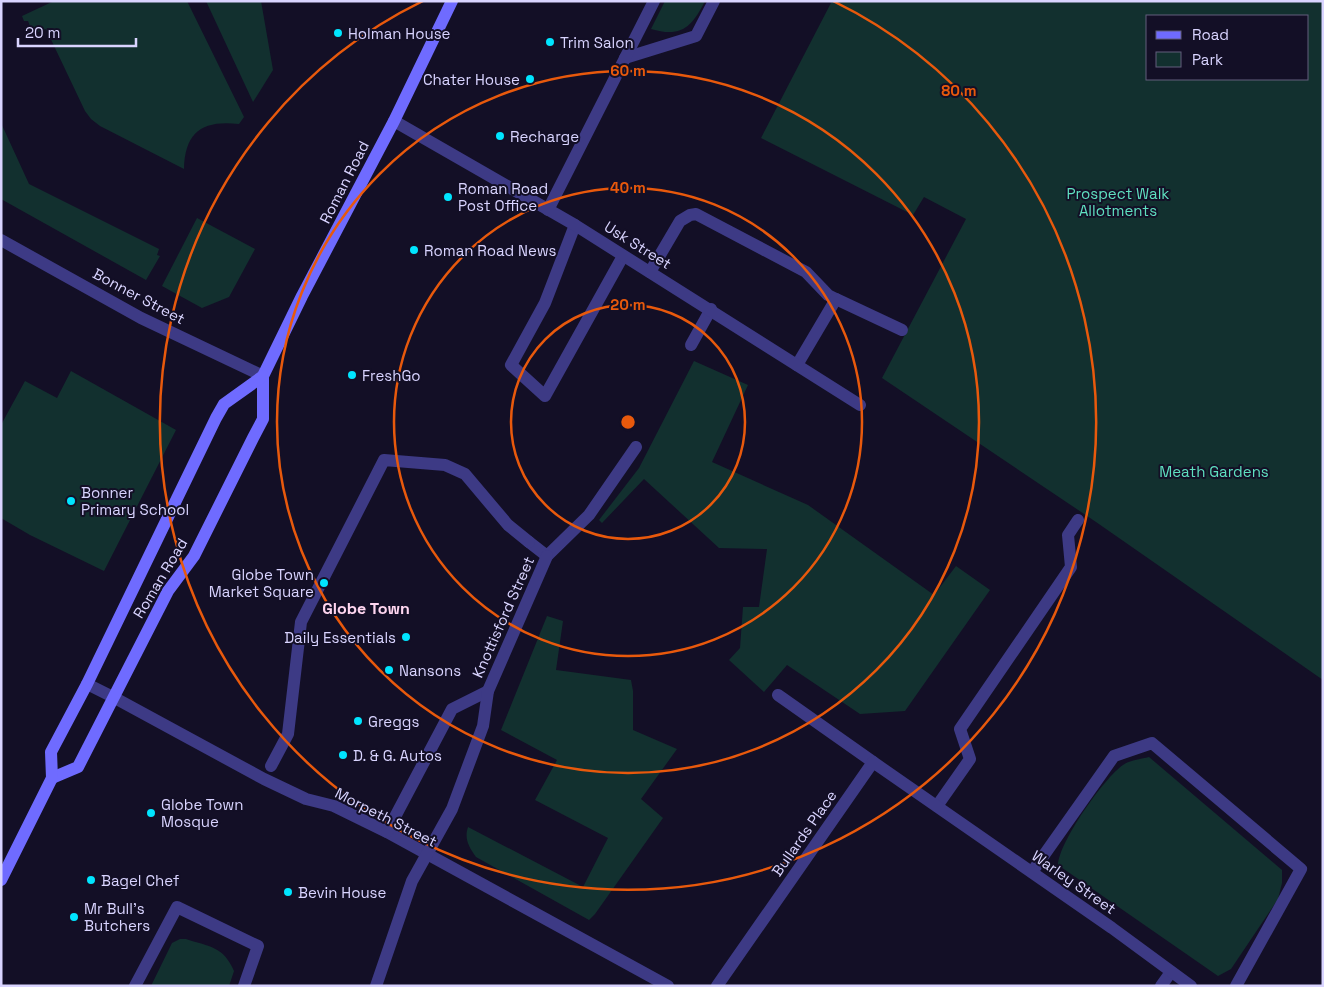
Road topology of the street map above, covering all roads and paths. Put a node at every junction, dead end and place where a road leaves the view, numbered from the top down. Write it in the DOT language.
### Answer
graph roads {
  1 [pos="452,1"];
  2 [pos="654,1"];
  3 [pos="714,1"];
  4 [pos="625,58"];
  5 [pos="394,121"];
  6 [pos="548,210"];
  7 [pos="575,225"];
  8 [pos="1,240"];
  9 [pos="623,256"];
  10 [pos="650,272"];
  11 [pos="836,299"];
  12 [pos="710,309"];
  13 [pos="902,330"];
  14 [pos="691,345"];
  15 [pos="797,365"];
  16 [pos="264,376"];
  17 [pos="860,404"];
  18 [pos="636,447"];
  19 [pos="1078,520"];
  20 [pos="547,556"];
  21 [pos="87,684"];
  22 [pos="488,691"];
  23 [pos="778,695"];
  24 [pos="113,697"];
  25 [pos="873,762"];
  26 [pos="52,778"];
  27 [pos="264,778"];
  28 [pos="936,806"];
  29 [pos="387,832"];
  30 [pos="426,854"];
  31 [pos="1032,872"];
  32 [pos="1,880"];
  33 [pos="1171,972"];
  34 [pos="134,986"];
  35 [pos="244,986"];
  36 [pos="376,986"];
  37 [pos="668,986"];
  38 [pos="717,986"];
  39 [pos="1161,986"];
  40 [pos="1191,986"];
  41 [pos="1236,986"];
  1 -- 5 [label="main road, Roman Road"];
  2 -- 4 [label="street"];
  3 -- 4 [label="street"];
  4 -- 6 [label="street"];
  5 -- 6 [label="street, Usk Street"];
  5 -- 16 [label="main road, Roman Road"];
  6 -- 7 [label="street, Usk Street"];
  7 -- 9 [label="street, Usk Street"];
  7 -- 9 [label="street"];
  8 -- 16 [label="street, Bonner Street"];
  9 -- 10 [label="street, Usk Street"];
  10 -- 11 [label="street"];
  10 -- 12 [label="street, Usk Street"];
  11 -- 13 [label="street"];
  11 -- 15 [label="street"];
  12 -- 14 [label="street"];
  12 -- 15 [label="street, Usk Street"];
  15 -- 17 [label="street, Usk Street"];
  16 -- 21 [label="main road, Roman Road"];
  16 -- 24 [label="main road, Roman Road"];
  18 -- 20 [label="street"];
  19 -- 28 [label="street"];
  20 -- 22 [label="street, Knottisford Street"];
  20 -- 27 [label="street"];
  21 -- 24 [label="street, Morpeth Street"];
  21 -- 26 [label="main road, Roman Road"];
  22 -- 29 [label="street, Knottisford Street"];
  22 -- 30 [label="street, Knottisford Street"];
  23 -- 25 [label="street"];
  24 -- 26 [label="main road, Roman Road"];
  24 -- 27 [label="street, Morpeth Street"];
  25 -- 28 [label="street"];
  25 -- 38 [label="street, Bullards Place"];
  26 -- 32 [label="main road, Roman Road"];
  27 -- 29 [label="street, Morpeth Street"];
  28 -- 31 [label="street, Warley Street"];
  29 -- 30 [label="street, Morpeth Street"];
  30 -- 36 [label="street, Knottisford Street"];
  30 -- 37 [label="street, Morpeth Street"];
  31 -- 33 [label="street, Warley Street"];
  31 -- 41 [label="street"];
  33 -- 39 [label="street"];
  33 -- 40 [label="street, Warley Street"];
  34 -- 35 [label="street"];
}
